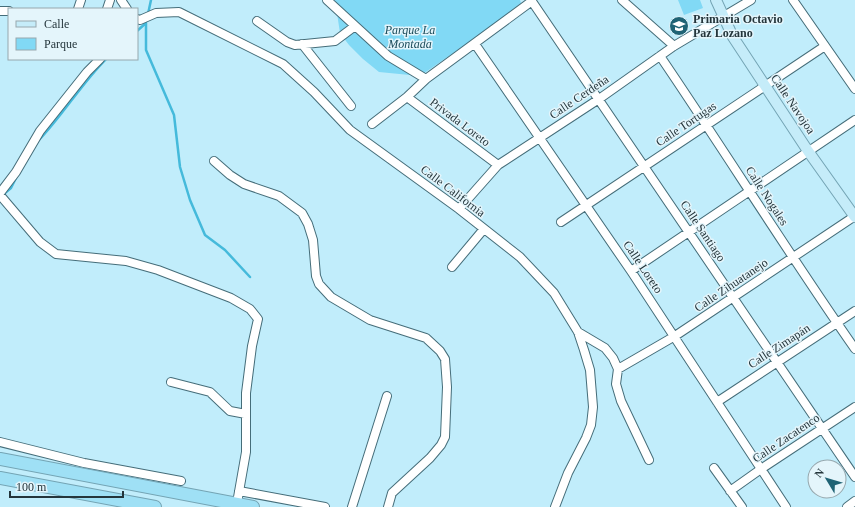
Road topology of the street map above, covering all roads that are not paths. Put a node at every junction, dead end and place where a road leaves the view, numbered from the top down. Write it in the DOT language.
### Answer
graph roads {
  1 [pos="327,0"];
  2 [pos="622,0"];
  3 [pos="716,0"];
  4 [pos="751,0"];
  5 [pos="793,0"];
  6 [pos="531,1"];
  7 [pos="723,17"];
  8 [pos="138,20"];
  9 [pos="257,20"];
  10 [pos="355,26"];
  11 [pos="302,44"];
  12 [pos="475,44"];
  13 [pos="674,46"];
  14 [pos="825,46"];
  15 [pos="660,56"];
  16 [pos="99,60"];
  17 [pos="426,79"];
  18 [pos="764,85"];
  19 [pos="855,89"];
  20 [pos="407,97"];
  21 [pos="599,99"];
  22 [pos="351,106"];
  23 [pos="855,120"];
  24 [pos="372,124"];
  25 [pos="706,124"];
  26 [pos="540,137"];
  27 [pos="808,151"];
  28 [pos="214,160"];
  29 [pos="498,165"];
  30 [pos="645,166"];
  31 [pos="749,190"];
  32 [pos="0,194"];
  33 [pos="587,206"];
  34 [pos="459,209"];
  35 [pos="855,217"];
  36 [pos="561,222"];
  37 [pos="483,230"];
  38 [pos="688,230"];
  39 [pos="792,258"];
  40 [pos="452,267"];
  41 [pos="631,271"];
  42 [pos="733,298"];
  43 [pos="855,311"];
  44 [pos="837,323"];
  45 [pos="578,332"];
  46 [pos="675,336"];
  47 [pos="855,349"];
  48 [pos="777,362"];
  49 [pos="618,369"];
  50 [pos="171,382"];
  51 [pos="387,396"];
  52 [pos="717,402"];
  53 [pos="855,407"];
  54 [pos="246,414"];
  55 [pos="822,428"];
  56 [pos="0,442"];
  57 [pos="0,459"];
  58 [pos="649,460"];
  59 [pos="714,468"];
  60 [pos="761,468"];
  61 [pos="855,477"];
  62 [pos="0,478"];
  63 [pos="181,481"];
  64 [pos="730,491"];
  65 [pos="238,497"];
  66 [pos="855,501"];
  67 [pos="284,504"];
  68 [pos="155,507"];
  69 [pos="253,507"];
  70 [pos="325,507"];
  71 [pos="352,507"];
  72 [pos="388,507"];
  73 [pos="555,507"];
  74 [pos="742,507"];
  75 [pos="786,507"];
  76 [pos="847,507"];
  1 -- 10 [label="street"];
  2 -- 13 [label="street"];
  3 -- 7 [label="main road, Calle Navojoa"];
  4 -- 7 [label="street, Calle Cerdeña"];
  5 -- 14 [label="street"];
  6 -- 12 [label="street"];
  6 -- 21 [label="street, Calle Santiago"];
  7 -- 13 [label="street, Calle Cerdeña"];
  7 -- 18 [label="main road, Calle Navojoa"];
  8 -- 34 [label="street, Calle California"];
  9 -- 11 [label="street"];
  10 -- 11 [label="street"];
  10 -- 17 [label="street"];
  11 -- 22 [label="street"];
  12 -- 17 [label="street"];
  12 -- 26 [label="street, Calle Loreto"];
  13 -- 15 [label="street, Calle Cerdeña"];
  14 -- 18 [label="street, Calle Tortugas"];
  14 -- 19 [label="street"];
  15 -- 21 [label="street, Calle Cerdeña"];
  15 -- 25 [label="street, Calle Nogales"];
  16 -- 32 [label="street"];
  17 -- 20 [label="street"];
  18 -- 25 [label="street, Calle Tortugas"];
  18 -- 27 [label="main road, Calle Navojoa"];
  20 -- 24 [label="street"];
  20 -- 29 [label="street, Privada Loreto"];
  21 -- 26 [label="street, Calle Cerdeña"];
  21 -- 30 [label="street, Calle Santiago"];
  23 -- 27 [label="street"];
  25 -- 30 [label="street, Calle Tortugas"];
  25 -- 31 [label="street, Calle Nogales"];
  26 -- 29 [label="street, Calle Cerdeña"];
  26 -- 33 [label="street, Calle Loreto"];
  27 -- 31 [label="street"];
  27 -- 35 [label="main road, Calle Navojoa"];
  28 -- 72 [label="street"];
  29 -- 34 [label="street, Calle Cerdeña"];
  30 -- 33 [label="street, Calle Tortugas"];
  30 -- 38 [label="street, Calle Santiago"];
  31 -- 38 [label="street"];
  31 -- 39 [label="street, Calle Nogales"];
  32 -- 54 [label="street"];
  33 -- 36 [label="street, Calle Tortugas"];
  33 -- 41 [label="street, Calle Loreto"];
  34 -- 37 [label="street, Calle California"];
  35 -- 39 [label="street, Calle Zihuatanejo"];
  37 -- 40 [label="street"];
  37 -- 45 [label="street, Calle California"];
  38 -- 41 [label="street"];
  38 -- 42 [label="street, Calle Santiago"];
  39 -- 42 [label="street, Calle Zihuatanejo"];
  39 -- 44 [label="street, Calle Nogales"];
  41 -- 46 [label="street, Calle Loreto"];
  42 -- 46 [label="street, Calle Zihuatanejo"];
  42 -- 48 [label="street, Calle Santiago"];
  43 -- 44 [label="street, Calle Zimapán"];
  44 -- 47 [label="street, Calle Nogales"];
  44 -- 48 [label="street, Calle Zimapán"];
  45 -- 49 [label="street"];
  45 -- 73 [label="street, Calle California"];
  46 -- 49 [label="street, Calle Zihuatanejo"];
  46 -- 52 [label="street, Calle Loreto"];
  48 -- 52 [label="street, Calle Zimapán"];
  48 -- 55 [label="street, Calle Santiago"];
  49 -- 58 [label="street"];
  50 -- 54 [label="street"];
  51 -- 71 [label="street"];
  52 -- 60 [label="street, Calle Loreto"];
  53 -- 55 [label="street, Calle Zacatenco"];
  54 -- 65 [label="street"];
  55 -- 60 [label="street, Calle Zacatenco"];
  55 -- 61 [label="street, Calle Santiago"];
  56 -- 63 [label="street"];
  57 -- 65 [label="highway"];
  59 -- 64 [label="street"];
  60 -- 64 [label="street, Calle Zacatenco"];
  60 -- 75 [label="street, Calle Loreto"];
  62 -- 68 [label="highway"];
  64 -- 74 [label="street"];
  65 -- 67 [label="street"];
  65 -- 69 [label="highway"];
  66 -- 76 [label="street"];
  67 -- 70 [label="street"];
}
